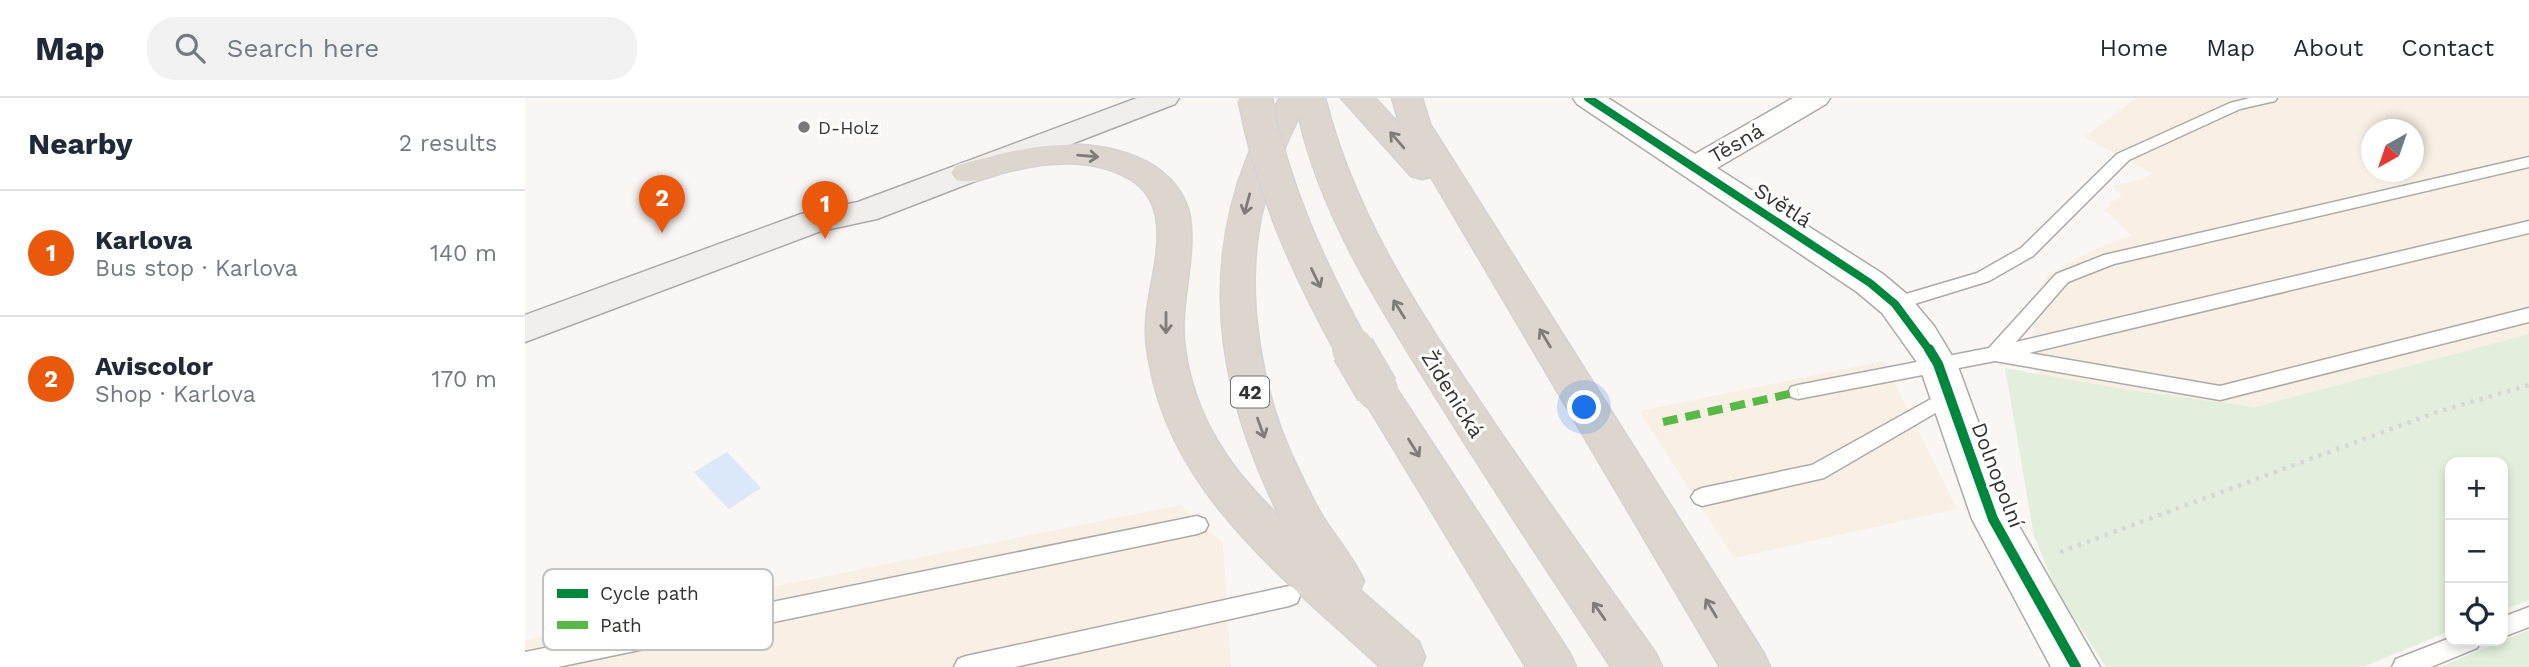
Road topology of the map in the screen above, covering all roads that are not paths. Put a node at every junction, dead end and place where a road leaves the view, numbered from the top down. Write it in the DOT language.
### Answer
graph roads {
  1 [pos="1111,98"];
  2 [pos="1164,98"];
  3 [pos="1255,98"];
  4 [pos="1296,98"];
  5 [pos="1310,98"];
  6 [pos="1356,98"];
  7 [pos="1406,98"];
  8 [pos="1588,98"];
  9 [pos="1815,98"];
  10 [pos="2270,98"];
  11 [pos="2229,102"];
  12 [pos="2529,162"];
  13 [pos="1694,168"];
  14 [pos="967,173"];
  15 [pos="813,222"];
  16 [pos="2529,227"];
  17 [pos="1490,248"];
  18 [pos="1895,304"];
  19 [pos="2529,315"];
  20 [pos="525,329"];
  21 [pos="1994,354"];
  22 [pos="1943,380"];
  23 [pos="1798,392"];
  24 [pos="1702,497"];
  25 [pos="1197,524"];
  26 [pos="1289,596"];
  27 [pos="773,612"];
  28 [pos="2529,617"];
  29 [pos="2508,625"];
  30 [pos="2457,646"];
  31 [pos="588,650"];
  32 [pos="1406,662"];
  33 [pos="525,663"];
  34 [pos="966,667"];
  35 [pos="1552,667"];
  36 [pos="1638,667"];
  37 [pos="1746,667"];
  38 [pos="2076,667"];
  39 [pos="2405,667"];
  1 -- 15 [label="main road"];
  2 -- 14 [label="main road"];
  3 -- 35 [label="highway, one-way, bridge"];
  4 -- 32 [label="highway, 42, one-way"];
  36 -- 5 [label="highway, Židenická, one-way"];
  17 -- 6 [label="highway, one-way"];
  7 -- 17 [label="highway"];
  8 -- 13 [label="street, Světlá"];
  9 -- 13 [label="street, Těsná"];
  10 -- 11 [label="lane"];
  11 -- 18 [label="lane"];
  12 -- 21 [label="lane"];
  13 -- 18 [label="street, Světlá"];
  14 -- 15 [label="main road"];
  14 -- 32 [label="highway, one-way"];
  15 -- 20 [label="main road"];
  16 -- 21 [label="lane"];
  37 -- 17 [label="highway, one-way"];
  18 -- 22 [label="street, Světlá"];
  19 -- 21 [label="lane"];
  21 -- 22 [label="lane"];
  22 -- 23 [label="lane"];
  22 -- 24 [label="lane"];
  22 -- 38 [label="street, Dolnopolní"];
  25 -- 27 [label="lane"];
  26 -- 34 [label="lane"];
  28 -- 29 [label="lane"];
  30 -- 39 [label="lane"];
  31 -- 33 [label="lane"];
}
